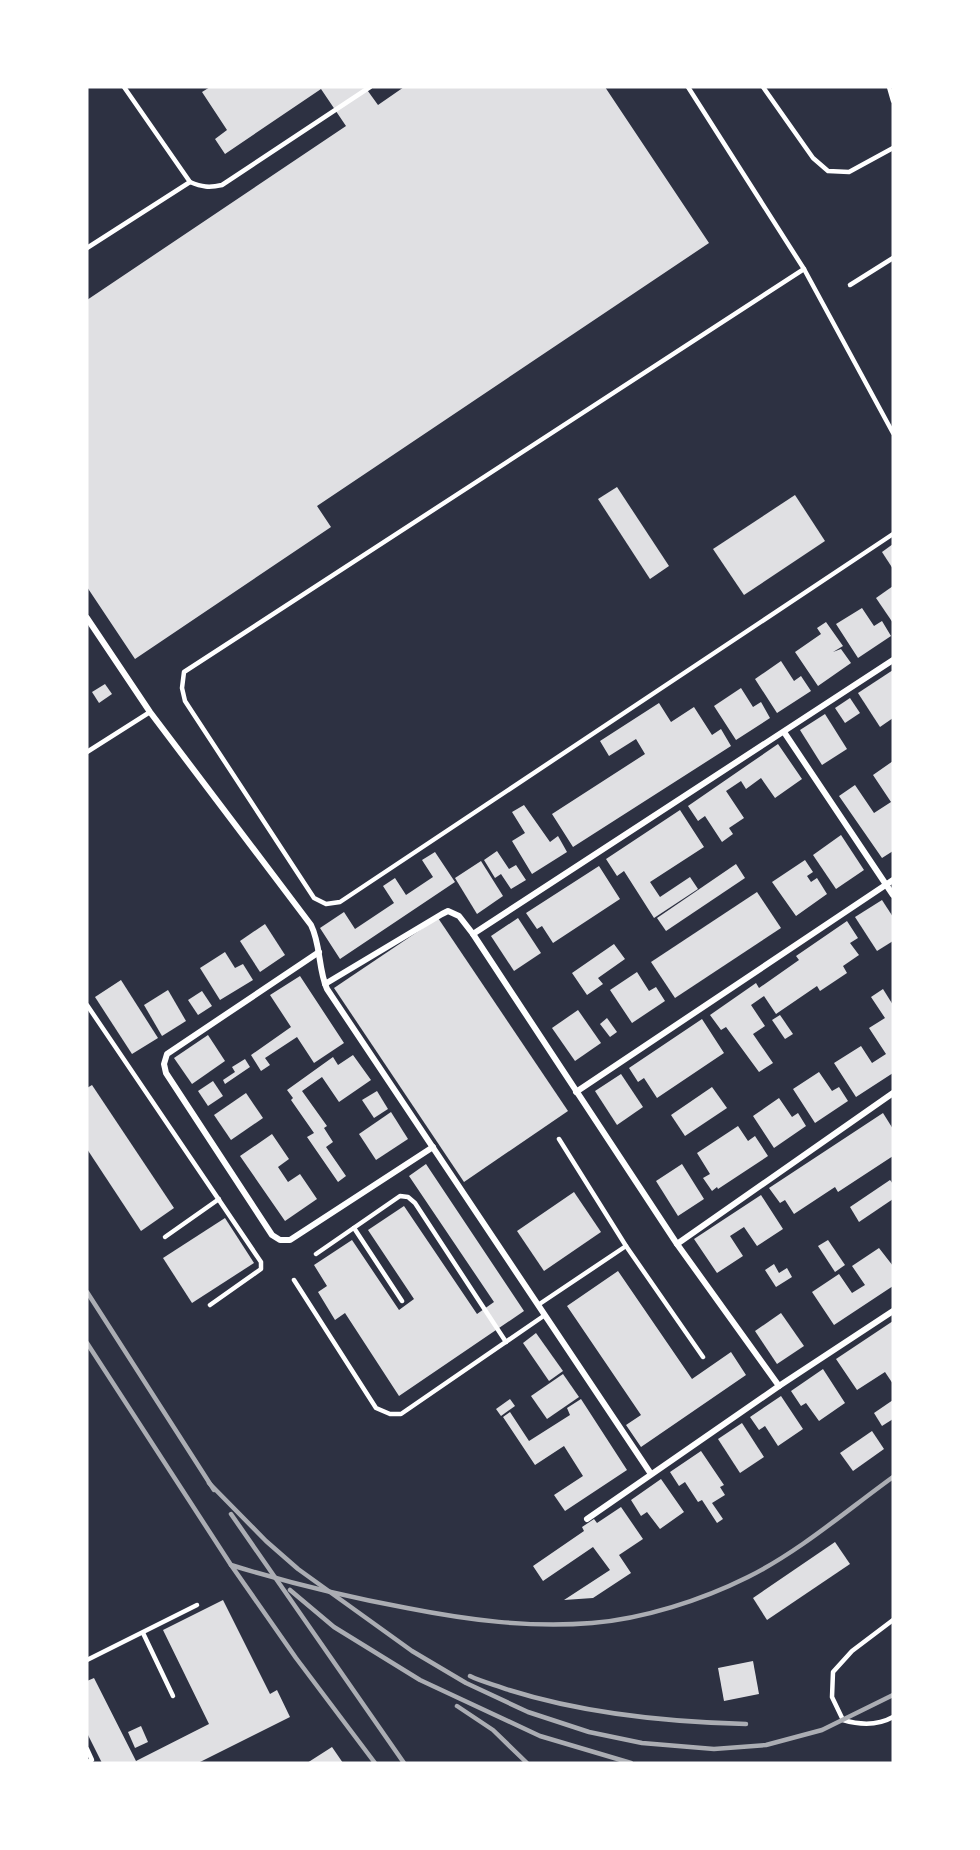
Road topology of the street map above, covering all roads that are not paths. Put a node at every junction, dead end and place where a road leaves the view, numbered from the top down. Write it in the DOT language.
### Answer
graph roads {
  1 [pos="124,87"];
  2 [pos="370,87"];
  3 [pos="688,87"];
  4 [pos="763,87"];
  5 [pos="889,87"];
  6 [pos="893,101"];
  7 [pos="893,148"];
  8 [pos="190,182"];
  9 [pos="87,248"];
  10 [pos="893,258"];
  11 [pos="804,269"];
  12 [pos="850,285"];
  13 [pos="893,433"];
  14 [pos="893,534"];
  15 [pos="87,618"];
  16 [pos="893,660"];
  17 [pos="150,712"];
  18 [pos="784,732"];
  19 [pos="87,752"];
  20 [pos="893,880"];
  21 [pos="886,885"];
  22 [pos="893,895"];
  23 [pos="474,934"];
  24 [pos="319,952"];
  25 [pos="325,984"];
  26 [pos="87,1005"];
  27 [pos="576,1092"];
  28 [pos="893,1093"];
  29 [pos="560,1139"];
  30 [pos="433,1147"];
  31 [pos="219,1199"];
  32 [pos="354,1228"];
  33 [pos="165,1237"];
  34 [pos="677,1244"];
  35 [pos="626,1246"];
  36 [pos="316,1254"];
  37 [pos="294,1281"];
  38 [pos="402,1300"];
  39 [pos="210,1305"];
  40 [pos="538,1305"];
  41 [pos="893,1311"];
  42 [pos="545,1315"];
  43 [pos="506,1342"];
  44 [pos="703,1357"];
  45 [pos="779,1386"];
  46 [pos="651,1474"];
  47 [pos="587,1519"];
  48 [pos="197,1605"];
  49 [pos="893,1620"];
  50 [pos="143,1633"];
  51 [pos="87,1660"];
  52 [pos="173,1696"];
  53 [pos="893,1717"];
  54 [pos="87,1749"];
  55 [pos="87,1762"];
  1 -- 8 [label="lane"];
  2 -- 8 [label="lane"];
  3 -- 11 [label="lane"];
  4 -- 7 [label="lane"];
  5 -- 6 [label="lane"];
  8 -- 9 [label="lane"];
  10 -- 12 [label="lane"];
  11 -- 13 [label="lane"];
  11 -- 14 [label="lane"];
  15 -- 17 [label="street"];
  16 -- 18 [label="street"];
  17 -- 19 [label="lane"];
  17 -- 24 [label="street"];
  18 -- 21 [label="street"];
  18 -- 23 [label="street"];
  20 -- 21 [label="street"];
  21 -- 22 [label="street"];
  21 -- 27 [label="street"];
  23 -- 25 [label="street"];
  23 -- 27 [label="street"];
  24 -- 25 [label="street"];
  24 -- 30 [label="street"];
  25 -- 30 [label="street"];
  26 -- 31 [label="lane"];
  27 -- 34 [label="street"];
  28 -- 34 [label="street"];
  29 -- 35 [label="lane"];
  30 -- 40 [label="street"];
  31 -- 33 [label="lane"];
  31 -- 39 [label="lane"];
  32 -- 36 [label="lane"];
  32 -- 38 [label="lane"];
  32 -- 43 [label="lane"];
  34 -- 45 [label="street"];
  35 -- 40 [label="lane"];
  35 -- 44 [label="lane"];
  37 -- 43 [label="lane"];
  40 -- 42 [label="street"];
  41 -- 45 [label="street"];
  42 -- 43 [label="lane"];
  42 -- 46 [label="street"];
  45 -- 46 [label="street"];
  46 -- 47 [label="street"];
  48 -- 50 [label="lane"];
  49 -- 53 [label="lane"];
  50 -- 51 [label="lane"];
  50 -- 52 [label="lane"];
  54 -- 55 [label="lane"];
}
